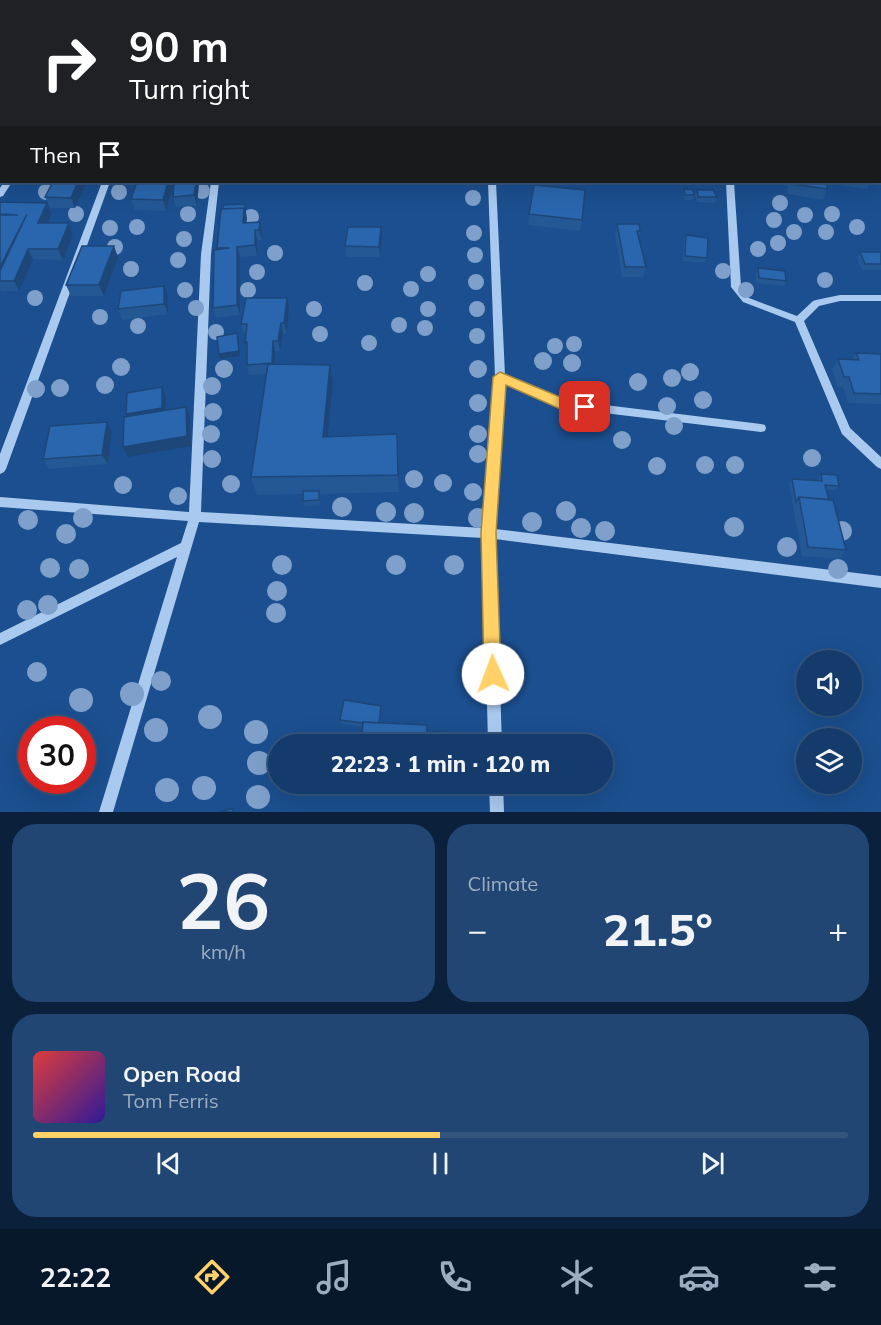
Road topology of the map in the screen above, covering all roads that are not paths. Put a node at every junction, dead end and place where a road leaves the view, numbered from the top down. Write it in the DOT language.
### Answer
graph roads {
  1 [pos="106,183"];
  2 [pos="215,183"];
  3 [pos="492,183"];
  4 [pos="730,183"];
  5 [pos="881,298"];
  6 [pos="799,320"];
  7 [pos="500,377"];
  8 [pos="761,428"];
  9 [pos="881,464"];
  10 [pos="0,469"];
  11 [pos="0,502"];
  12 [pos="195,517"];
  13 [pos="489,533"];
  14 [pos="187,546"];
  15 [pos="881,582"];
  16 [pos="0,639"];
  17 [pos="495,734"];
  18 [pos="496,794"];
  19 [pos="106,812"];
  20 [pos="497,812"];
  1 -- 10 [label="street"];
  2 -- 12 [label="street"];
  3 -- 7 [label="street"];
  4 -- 6 [label="street"];
  5 -- 6 [label="street"];
  6 -- 9 [label="street"];
  7 -- 8 [label="street"];
  7 -- 13 [label="street"];
  11 -- 12 [label="street"];
  12 -- 13 [label="street"];
  12 -- 14 [label="street"];
  13 -- 15 [label="street"];
  13 -- 17 [label="street"];
  14 -- 16 [label="street"];
  14 -- 19 [label="street"];
  18 -- 20 [label="street"];
}
